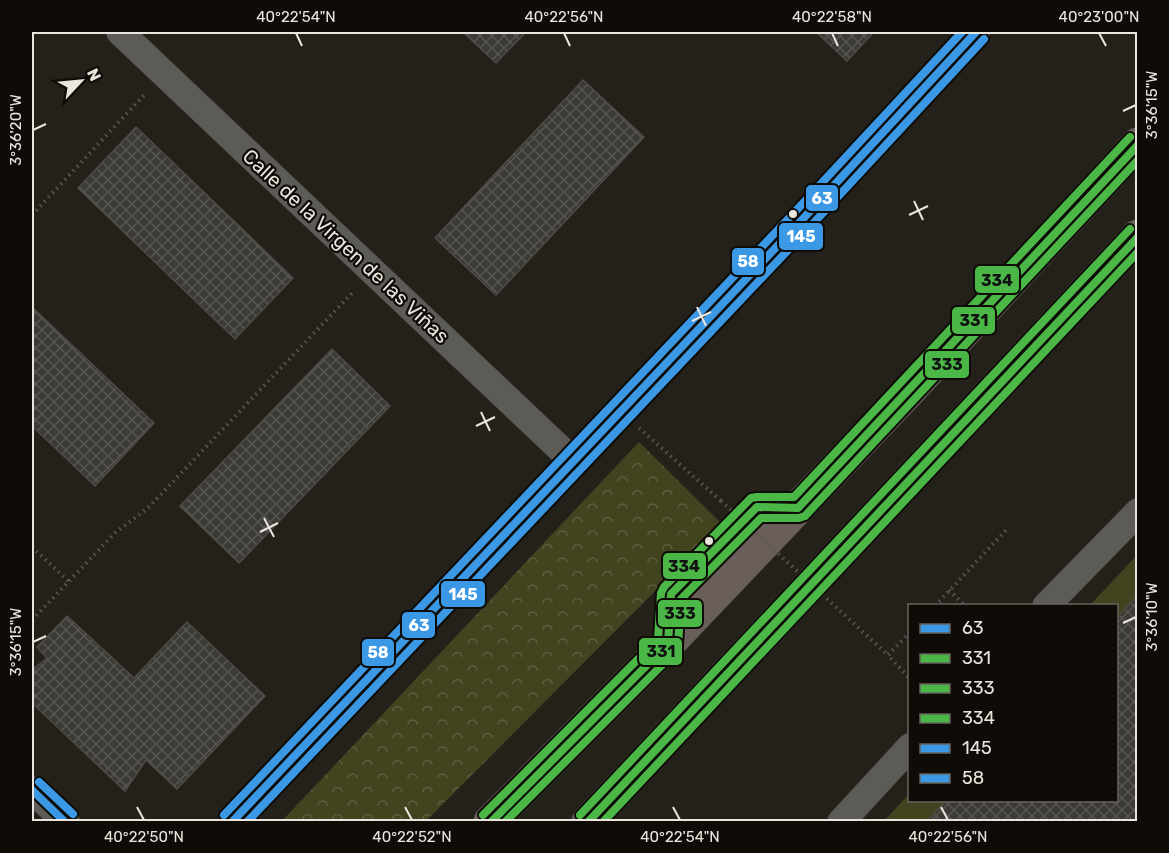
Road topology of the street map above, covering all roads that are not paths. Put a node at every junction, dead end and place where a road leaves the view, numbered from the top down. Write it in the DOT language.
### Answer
graph roads {
  1 [pos="120,32"];
  2 [pos="976,32"];
  3 [pos="1137,144"];
  4 [pos="1137,236"];
  5 [pos="573,461"];
  6 [pos="1137,512"];
  7 [pos="1048,604"];
  8 [pos="908,748"];
  9 [pos="32,790"];
  10 [pos="66,822"];
  11 [pos="232,822"];
  12 [pos="490,822"];
  13 [pos="588,822"];
  14 [pos="841,822"];
  1 -- 5 [label="street, Calle de la Virgen de las Viñas"];
  2 -- 5 [label="street"];
  3 -- 12 [label="highway"];
  4 -- 13 [label="highway"];
  5 -- 11 [label="street"];
  6 -- 7 [label="street"];
  8 -- 14 [label="street"];
  9 -- 10 [label="street"];
}
